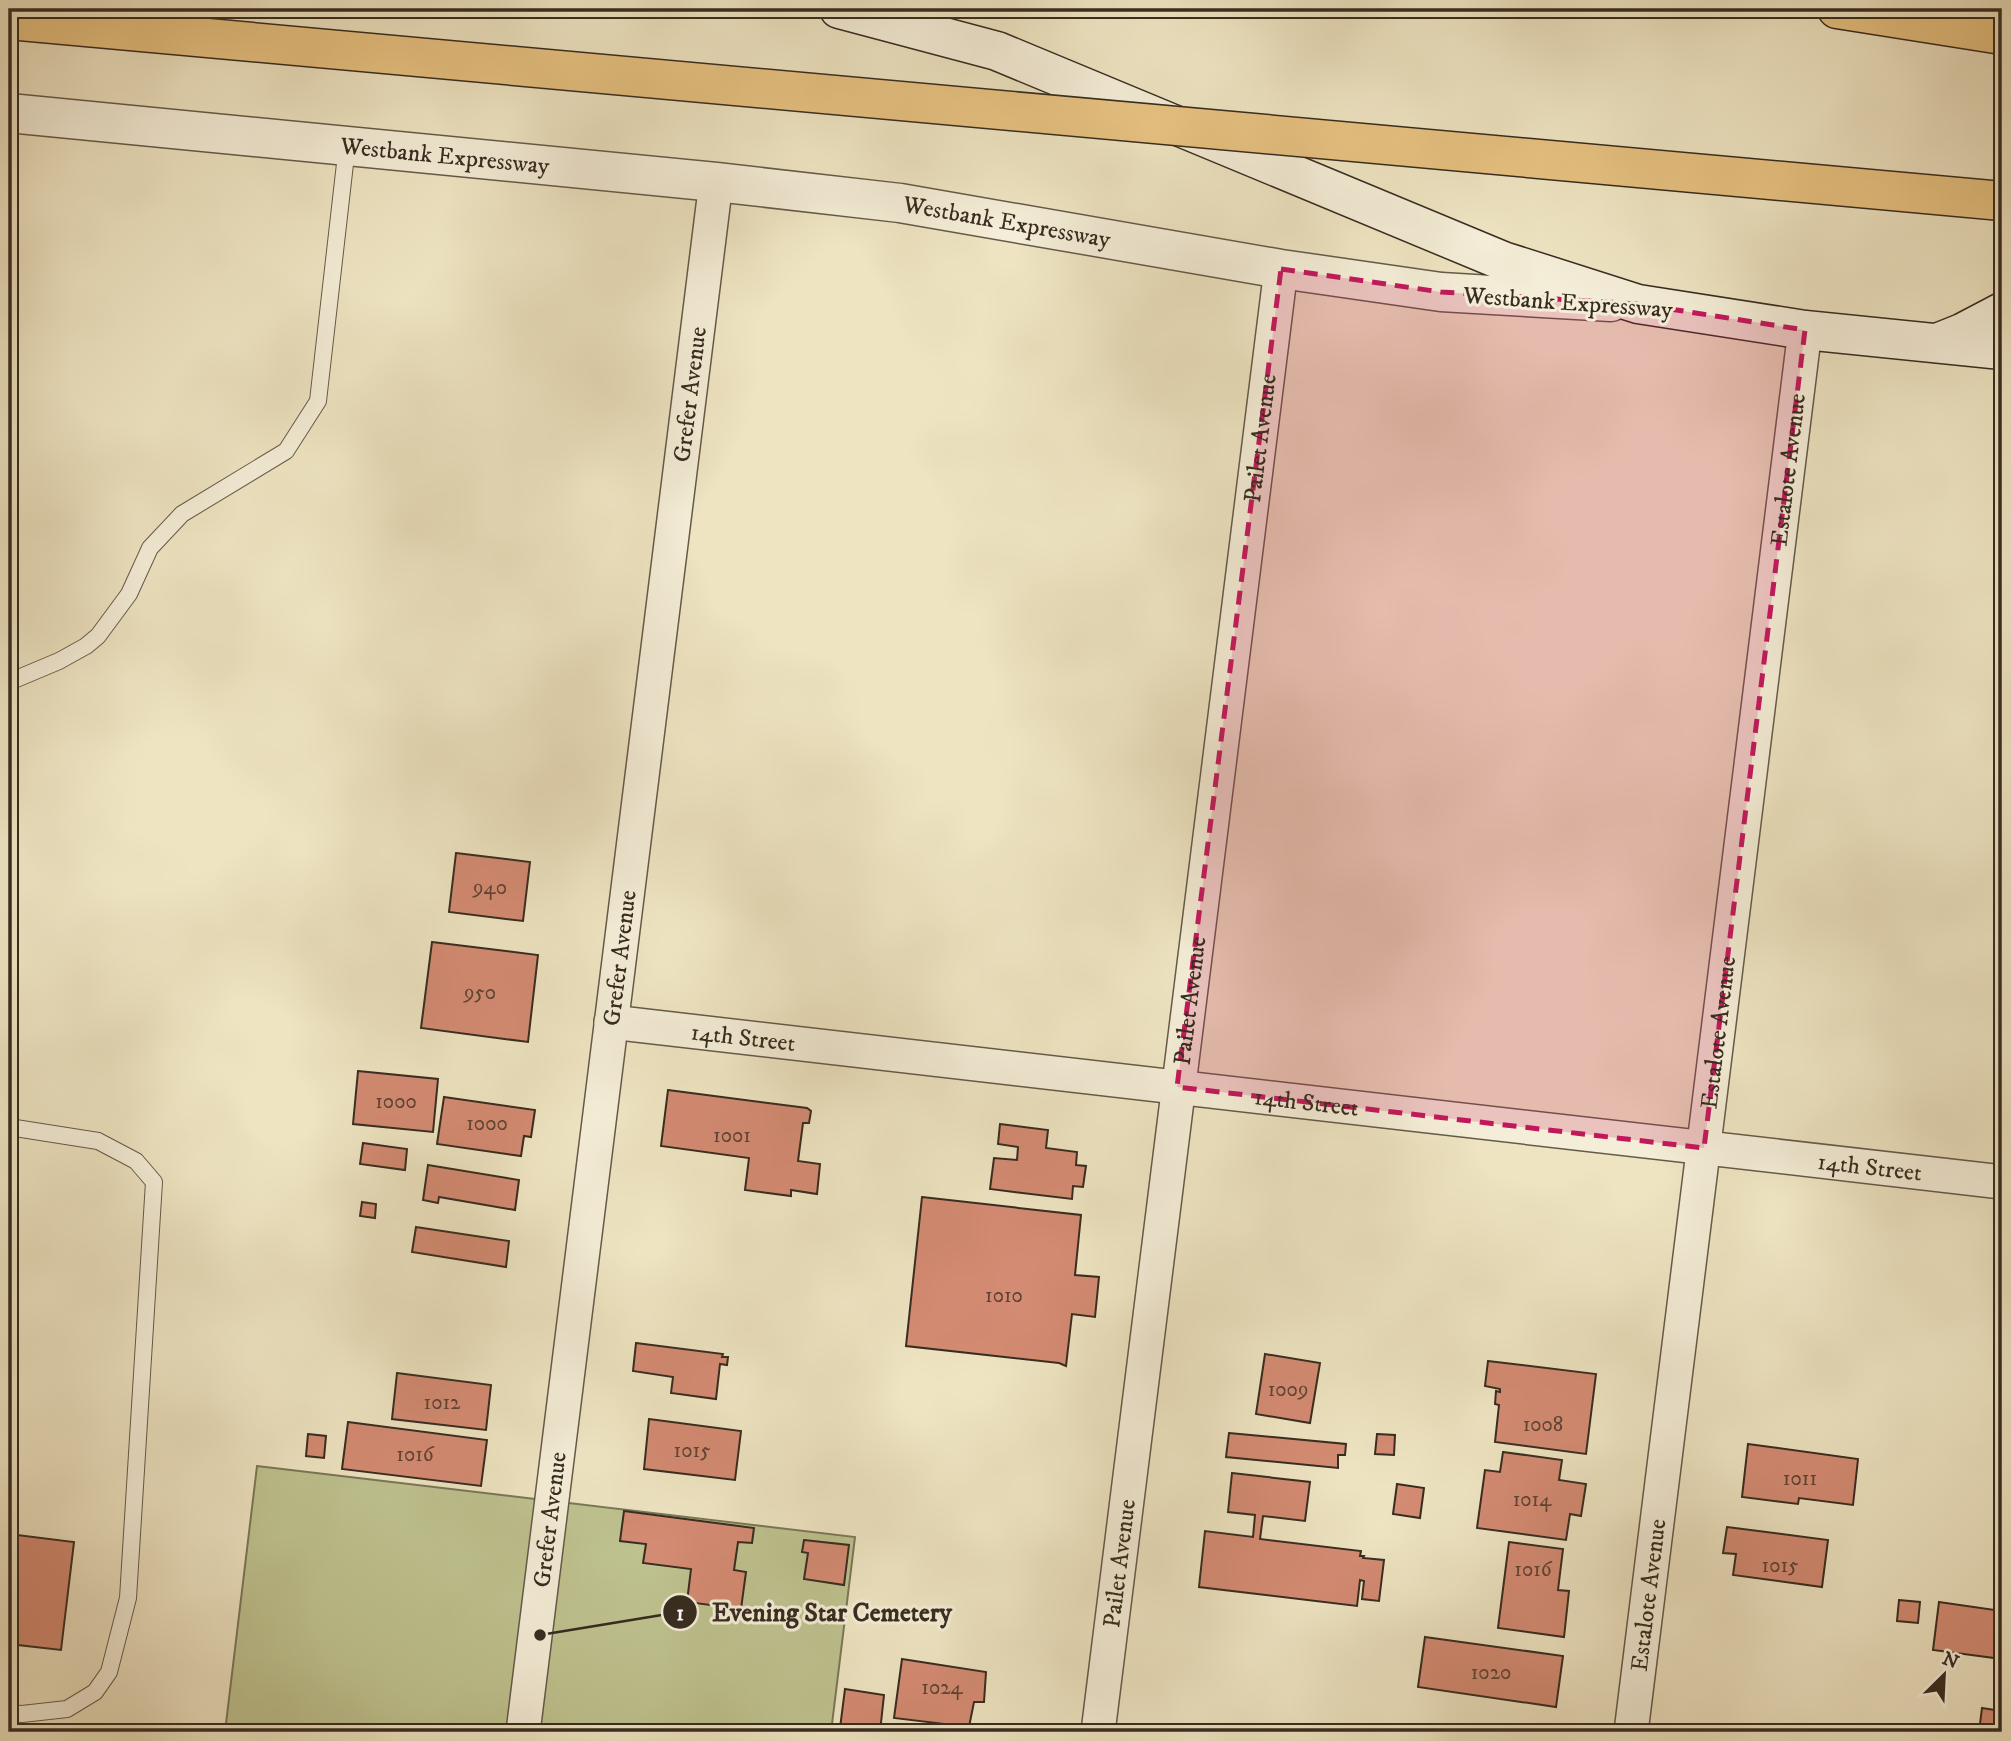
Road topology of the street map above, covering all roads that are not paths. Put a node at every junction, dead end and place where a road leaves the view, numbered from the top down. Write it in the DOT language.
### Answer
graph roads {
  1 [pos="839,9"];
  2 [pos="1837,9"];
  3 [pos="9,20"];
  4 [pos="2002,36"];
  5 [pos="9,113"];
  6 [pos="347,146"];
  7 [pos="716,182"];
  8 [pos="2002,201"];
  9 [pos="1281,269"];
  10 [pos="1638,304"];
  11 [pos="2002,312"];
  12 [pos="1805,330"];
  13 [pos="1935,344"];
  14 [pos="2002,350"];
  15 [pos="11,677"];
  16 [pos="611,1022"];
  17 [pos="1177,1087"];
  18 [pos="9,1127"];
  19 [pos="1704,1148"];
  20 [pos="2002,1182"];
  21 [pos="9,1713"];
  22 [pos="523,1732"];
  23 [pos="1098,1732"];
  24 [pos="1631,1732"];
  1 -- 10 [label="street"];
  2 -- 4 [label="highway"];
  3 -- 8 [label="highway, bridge"];
  5 -- 6 [label="street, Westbank Expressway"];
  6 -- 7 [label="street, Westbank Expressway"];
  6 -- 15 [label="lane"];
  7 -- 9 [label="street, Westbank Expressway"];
  7 -- 16 [label="street, Grefer Avenue"];
  9 -- 10 [label="street, Westbank Expressway"];
  9 -- 17 [label="street, Pailet Avenue"];
  10 -- 12 [label="street, Westbank Expressway"];
  11 -- 13 [label="street"];
  12 -- 13 [label="street, Westbank Expressway"];
  12 -- 19 [label="street, Estalote Avenue"];
  13 -- 14 [label="street, Westbank Expressway"];
  16 -- 17 [label="street, 14th Street"];
  16 -- 22 [label="street, Grefer Avenue"];
  17 -- 19 [label="street, 14th Street"];
  17 -- 23 [label="street, Pailet Avenue"];
  18 -- 21 [label="lane"];
  19 -- 20 [label="street, 14th Street"];
  19 -- 24 [label="street, Estalote Avenue"];
}
